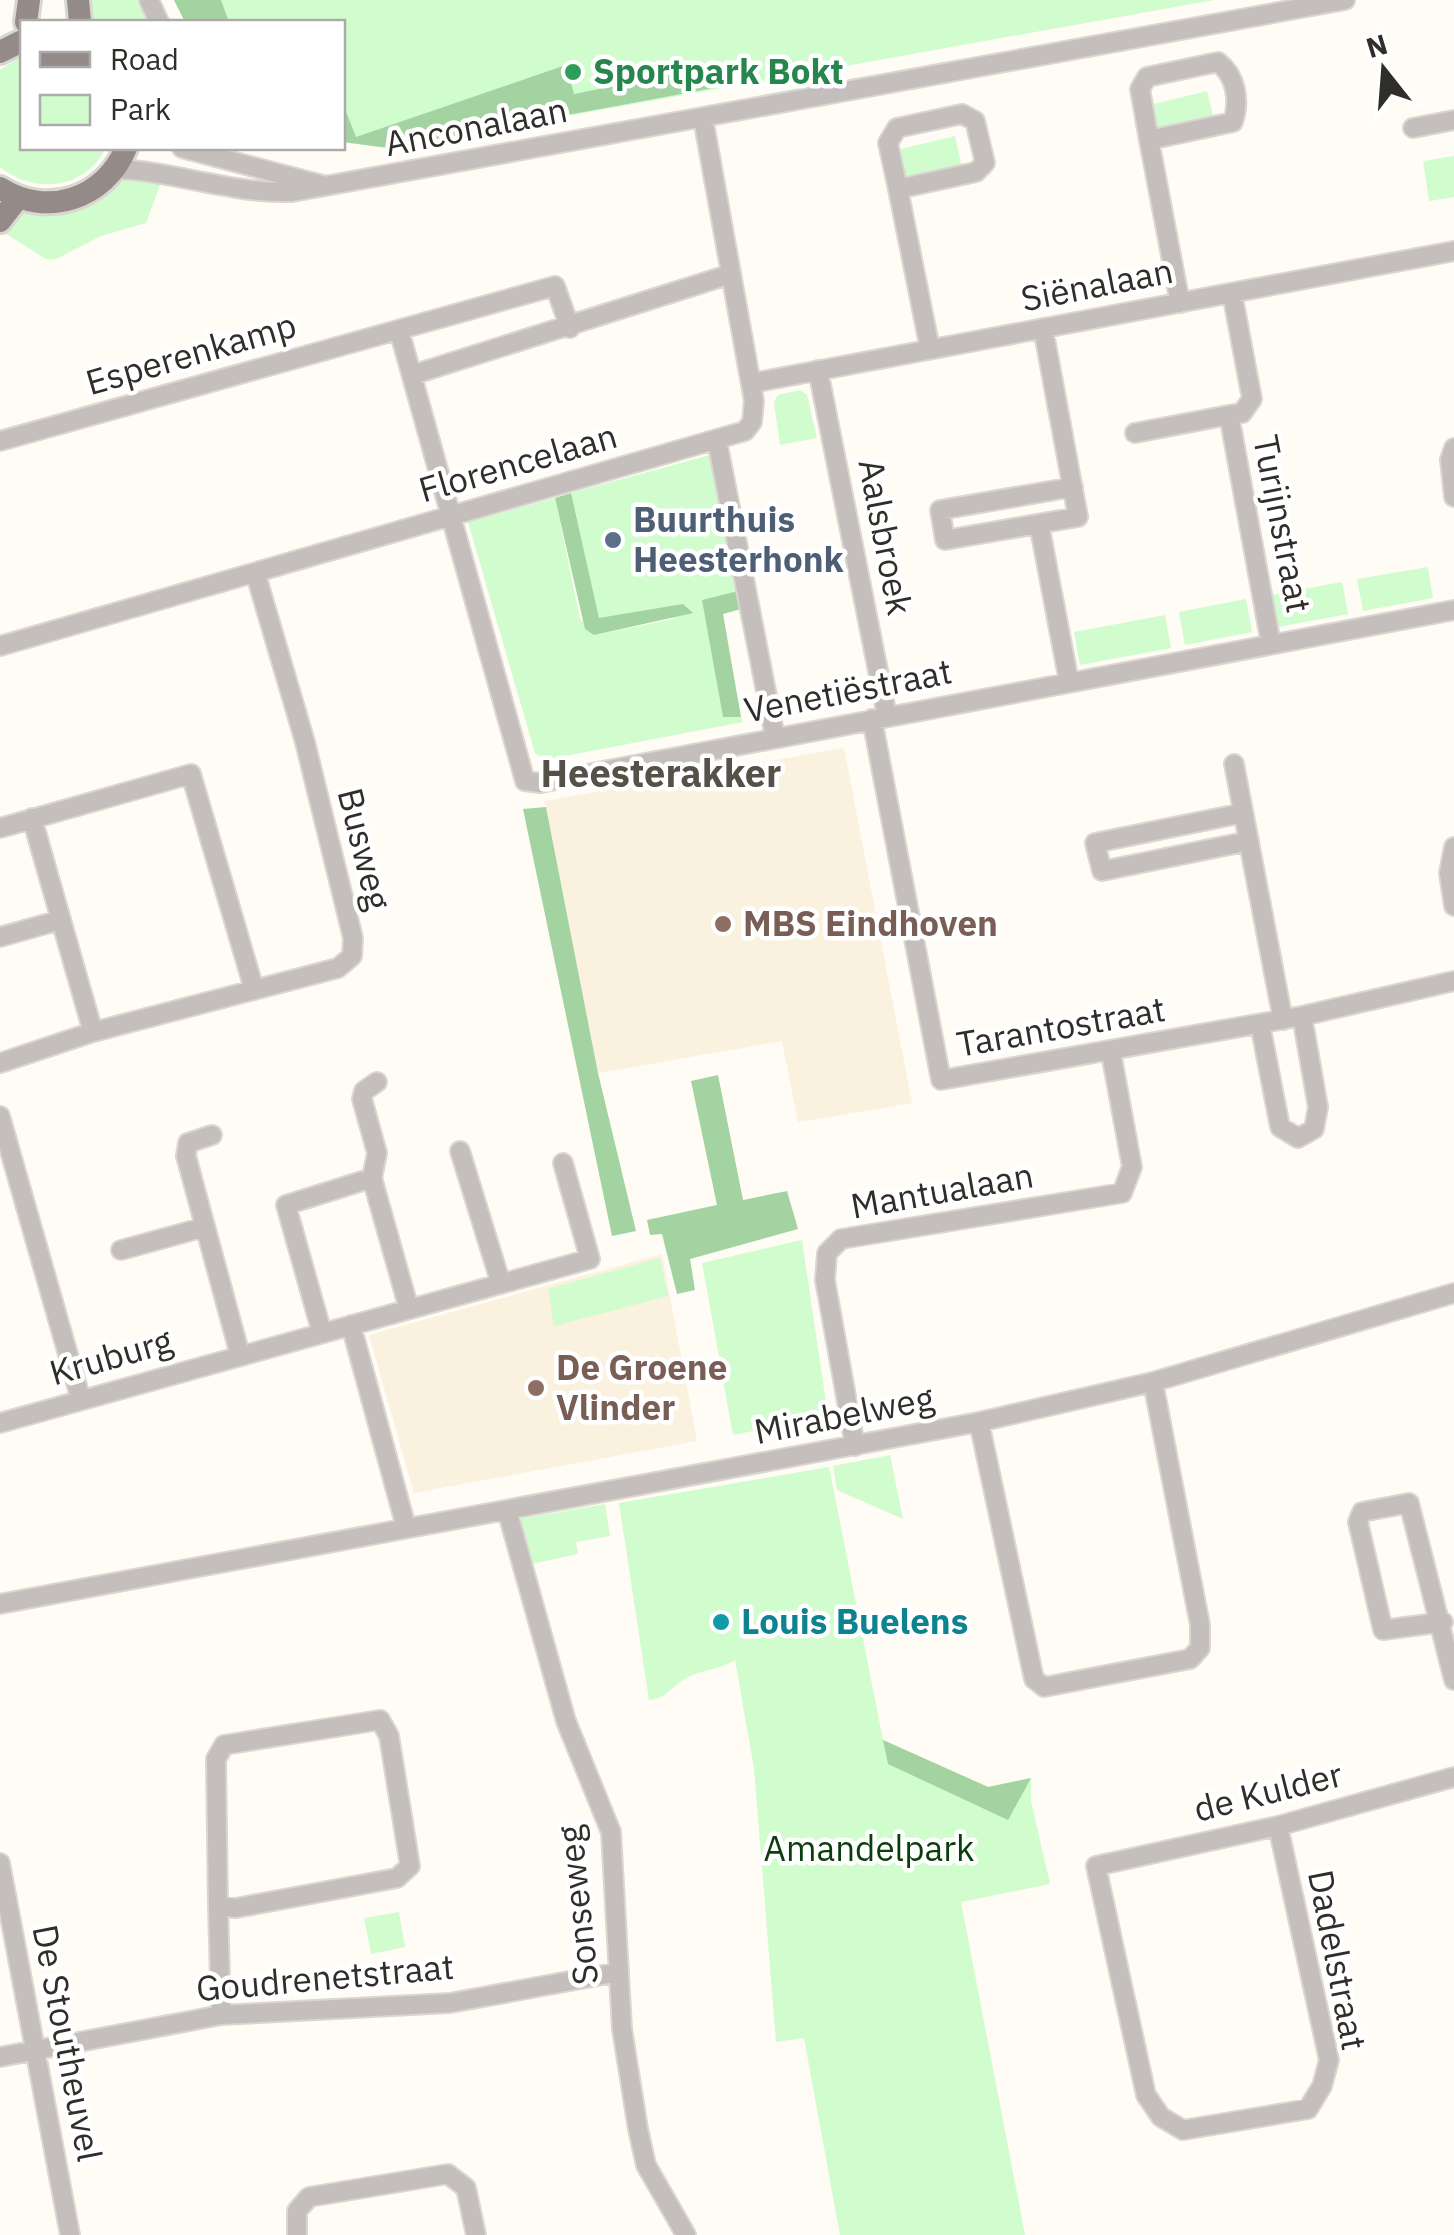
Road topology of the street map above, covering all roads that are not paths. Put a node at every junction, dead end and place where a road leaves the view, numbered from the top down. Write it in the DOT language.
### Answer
graph roads {
  1 [pos="1345,0"];
  2 [pos="703,118"];
  3 [pos="1454,120"];
  4 [pos="1413,128"];
  5 [pos="1149,140"];
  6 [pos="125,150"];
  7 [pos="189,150"];
  8 [pos="114,169"];
  9 [pos="327,187"];
  10 [pos="898,189"];
  11 [pos="9,193"];
  12 [pos="0,222"];
  13 [pos="1454,251"];
  14 [pos="731,274"];
  15 [pos="1232,293"];
  16 [pos="1180,303"];
  17 [pos="570,328"];
  18 [pos="1044,328"];
  19 [pos="399,330"];
  20 [pos="930,350"];
  21 [pos="818,370"];
  22 [pos="412,375"];
  23 [pos="752,383"];
  24 [pos="1229,416"];
  25 [pos="1134,432"];
  26 [pos="0,441"];
  27 [pos="717,441"];
  28 [pos="1454,448"];
  29 [pos="1073,487"];
  30 [pos="1454,496"];
  31 [pos="452,515"];
  32 [pos="1038,524"];
  33 [pos="256,575"];
  34 [pos="1454,610"];
  35 [pos="1272,644"];
  36 [pos="0,646"];
  37 [pos="1069,682"];
  38 [pos="880,718"];
  39 [pos="776,737"];
  40 [pos="1234,764"];
  41 [pos="1244,813"];
  42 [pos="32,818"];
  43 [pos="0,828"];
  44 [pos="1249,841"];
  45 [pos="1454,847"];
  46 [pos="1454,906"];
  47 [pos="60,920"];
  48 [pos="0,937"];
  49 [pos="1454,981"];
  50 [pos="254,990"];
  51 [pos="1302,1016"];
  52 [pos="1282,1020"];
  53 [pos="1260,1024"];
  54 [pos="92,1032"];
  55 [pos="1111,1052"];
  56 [pos="0,1062"];
  57 [pos="376,1082"];
  58 [pos="0,1116"];
  59 [pos="212,1136"];
  60 [pos="460,1151"];
  61 [pos="563,1163"];
  62 [pos="372,1178"];
  63 [pos="205,1227"];
  64 [pos="121,1250"];
  65 [pos="501,1284"];
  66 [pos="1454,1293"];
  67 [pos="409,1309"];
  68 [pos="352,1326"];
  69 [pos="322,1333"];
  70 [pos="240,1354"];
  71 [pos="1153,1382"];
  72 [pos="81,1400"];
  73 [pos="0,1422"];
  74 [pos="978,1422"];
  75 [pos="855,1446"];
  76 [pos="507,1510"];
  77 [pos="406,1527"];
  78 [pos="0,1604"];
  79 [pos="1443,1622"];
  80 [pos="1454,1680"];
  81 [pos="1454,1776"];
  82 [pos="1278,1826"];
  83 [pos="0,1863"];
  84 [pos="1096,1866"];
  85 [pos="218,1906"];
  86 [pos="619,1972"];
  87 [pos="221,2015"];
  88 [pos="36,2050"];
  89 [pos="0,2058"];
  90 [pos="70,2235"];
  91 [pos="297,2235"];
  92 [pos="476,2235"];
  93 [pos="686,2235"];
  1 -- 2 [label="street, Anconalaan"];
  2 -- 9 [label="street, Anconalaan"];
  2 -- 14 [label="street, Florencelaan"];
  3 -- 4 [label="street"];
  5 -- 5 [label="street"];
  5 -- 16 [label="street"];
  6 -- 8 [label="main road"];
  7 -- 9 [label="street, Anconalaan"];
  8 -- 9 [label="street, Anconalaan"];
  8 -- 11 [label="main road"];
  10 -- 10 [label="street"];
  10 -- 20 [label="street"];
  11 -- 12 [label="main road"];
  13 -- 15 [label="street, Siënalaan"];
  14 -- 17 [label="street"];
  14 -- 23 [label="street, Florencelaan"];
  15 -- 16 [label="street, Siënalaan"];
  15 -- 24 [label="street, Turijnstraat"];
  16 -- 18 [label="street, Siënalaan"];
  17 -- 19 [label="street, Esperenkamp"];
  17 -- 22 [label="street"];
  18 -- 20 [label="street, Siënalaan"];
  18 -- 29 [label="street"];
  19 -- 22 [label="street"];
  19 -- 26 [label="street, Esperenkamp"];
  20 -- 21 [label="street, Siënalaan"];
  21 -- 23 [label="street, Siënalaan"];
  21 -- 38 [label="street, Aalsbroek"];
  22 -- 31 [label="street"];
  23 -- 27 [label="street, Florencelaan"];
  24 -- 25 [label="street, Turijnstraat"];
  24 -- 35 [label="street, Turijnstraat"];
  27 -- 31 [label="street, Florencelaan"];
  27 -- 39 [label="street"];
  28 -- 30 [label="street"];
  29 -- 32 [label="street"];
  29 -- 32 [label="street"];
  31 -- 33 [label="street, Florencelaan"];
  31 -- 39 [label="street, Venetiëstraat"];
  32 -- 37 [label="street"];
  33 -- 36 [label="street, Florencelaan"];
  33 -- 50 [label="street, Busweg"];
  34 -- 35 [label="street, Venetiëstraat"];
  35 -- 37 [label="street, Venetiëstraat"];
  37 -- 38 [label="street, Venetiëstraat"];
  38 -- 39 [label="street, Venetiëstraat"];
  38 -- 55 [label="street, Tarantostraat"];
  40 -- 41 [label="street"];
  41 -- 44 [label="street"];
  41 -- 44 [label="street"];
  42 -- 43 [label="street"];
  42 -- 47 [label="street"];
  42 -- 50 [label="street"];
  44 -- 52 [label="street"];
  45 -- 46 [label="street"];
  47 -- 48 [label="street"];
  47 -- 54 [label="street"];
  49 -- 51 [label="street, Tarantostraat"];
  50 -- 54 [label="street, Busweg"];
  51 -- 52 [label="street, Tarantostraat"];
  51 -- 53 [label="street"];
  52 -- 53 [label="street, Tarantostraat"];
  53 -- 55 [label="street, Tarantostraat"];
  54 -- 56 [label="street, Busweg"];
  55 -- 75 [label="street, Mantualaan"];
  57 -- 62 [label="street"];
  58 -- 72 [label="street"];
  59 -- 63 [label="street"];
  60 -- 65 [label="street"];
  61 -- 65 [label="street, Kruburg"];
  62 -- 67 [label="street"];
  62 -- 69 [label="street"];
  63 -- 64 [label="street"];
  63 -- 70 [label="street"];
  65 -- 67 [label="street, Kruburg"];
  66 -- 71 [label="street, Mirabelweg"];
  67 -- 68 [label="street, Kruburg"];
  68 -- 69 [label="street, Kruburg"];
  68 -- 77 [label="street"];
  69 -- 70 [label="street, Kruburg"];
  70 -- 72 [label="street, Kruburg"];
  71 -- 74 [label="street, Mirabelweg"];
  71 -- 74 [label="street"];
  72 -- 73 [label="street, Kruburg"];
  74 -- 75 [label="street, Mirabelweg"];
  75 -- 76 [label="street, Mirabelweg"];
  76 -- 77 [label="street, Mirabelweg"];
  76 -- 86 [label="street, Sonseweg"];
  77 -- 78 [label="street, Mirabelweg"];
  79 -- 79 [label="street"];
  79 -- 80 [label="street"];
  81 -- 82 [label="street, de Kulder"];
  82 -- 84 [label="street, de Kulder"];
  82 -- 84 [label="street, Dadelstraat"];
  83 -- 88 [label="street, De Stoutheuvel"];
  85 -- 85 [label="street"];
  85 -- 87 [label="street"];
  86 -- 87 [label="street, Goudrenetstraat"];
  86 -- 93 [label="street, Sonseweg"];
  87 -- 88 [label="street, Goudrenetstraat"];
  88 -- 89 [label="street, Goudrenetstraat"];
  88 -- 90 [label="street, De Stoutheuvel"];
  91 -- 92 [label="street"];
}
